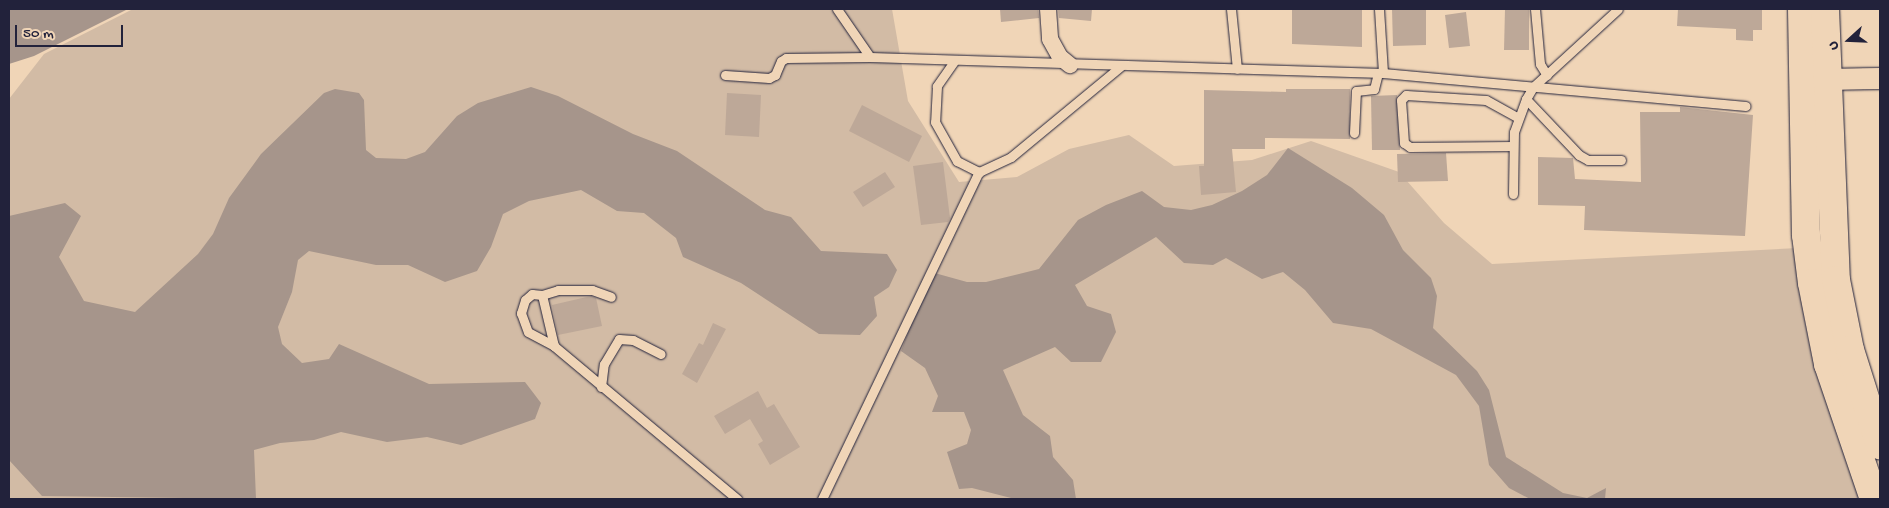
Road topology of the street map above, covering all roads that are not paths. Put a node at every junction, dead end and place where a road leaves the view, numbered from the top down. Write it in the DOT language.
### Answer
graph roads {
  1 [pos="837,9"];
  2 [pos="1048,9"];
  3 [pos="1231,9"];
  4 [pos="1379,9"];
  5 [pos="1535,9"];
  6 [pos="1618,9"];
  7 [pos="1802,9"];
  8 [pos="1825,9"];
  9 [pos="870,57"];
  10 [pos="955,60"];
  11 [pos="1070,65"];
  12 [pos="1121,66"];
  13 [pos="1237,68"];
  14 [pos="1381,73"];
  15 [pos="725,75"];
  16 [pos="1547,75"];
  17 [pos="1880,78"];
  18 [pos="1826,79"];
  19 [pos="1533,87"];
  20 [pos="1526,99"];
  21 [pos="1745,106"];
  22 [pos="1518,118"];
  23 [pos="1354,133"];
  24 [pos="1513,146"];
  25 [pos="1621,160"];
  26 [pos="979,172"];
  27 [pos="1513,194"];
  28 [pos="542,295"];
  29 [pos="611,297"];
  30 [pos="554,346"];
  31 [pos="661,354"];
  32 [pos="601,387"];
  33 [pos="1875,412"];
  34 [pos="1880,445"];
  35 [pos="1875,496"];
  36 [pos="737,499"];
  37 [pos="822,499"];
  1 -- 9 [label="lane"];
  2 -- 11 [label="street"];
  3 -- 13 [label="lane"];
  4 -- 14 [label="lane"];
  5 -- 16 [label="lane"];
  6 -- 16 [label="lane"];
  7 -- 35 [label="highway"];
  8 -- 18 [label="highway"];
  9 -- 10 [label="lane"];
  9 -- 15 [label="lane"];
  10 -- 11 [label="lane"];
  10 -- 26 [label="lane"];
  11 -- 12 [label="lane"];
  12 -- 13 [label="lane"];
  12 -- 26 [label="lane"];
  13 -- 14 [label="lane"];
  14 -- 19 [label="lane"];
  14 -- 23 [label="lane"];
  16 -- 19 [label="lane"];
  17 -- 18 [label="street"];
  18 -- 33 [label="highway"];
  19 -- 20 [label="lane"];
  19 -- 21 [label="lane"];
  20 -- 22 [label="lane"];
  20 -- 25 [label="lane"];
  22 -- 24 [label="lane"];
  22 -- 24 [label="lane"];
  24 -- 27 [label="lane"];
  26 -- 37 [label="lane"];
  28 -- 29 [label="lane"];
  28 -- 30 [label="lane"];
  28 -- 30 [label="lane"];
  30 -- 32 [label="lane"];
  31 -- 32 [label="lane"];
  32 -- 36 [label="lane"];
  33 -- 34 [label="highway"];
}
